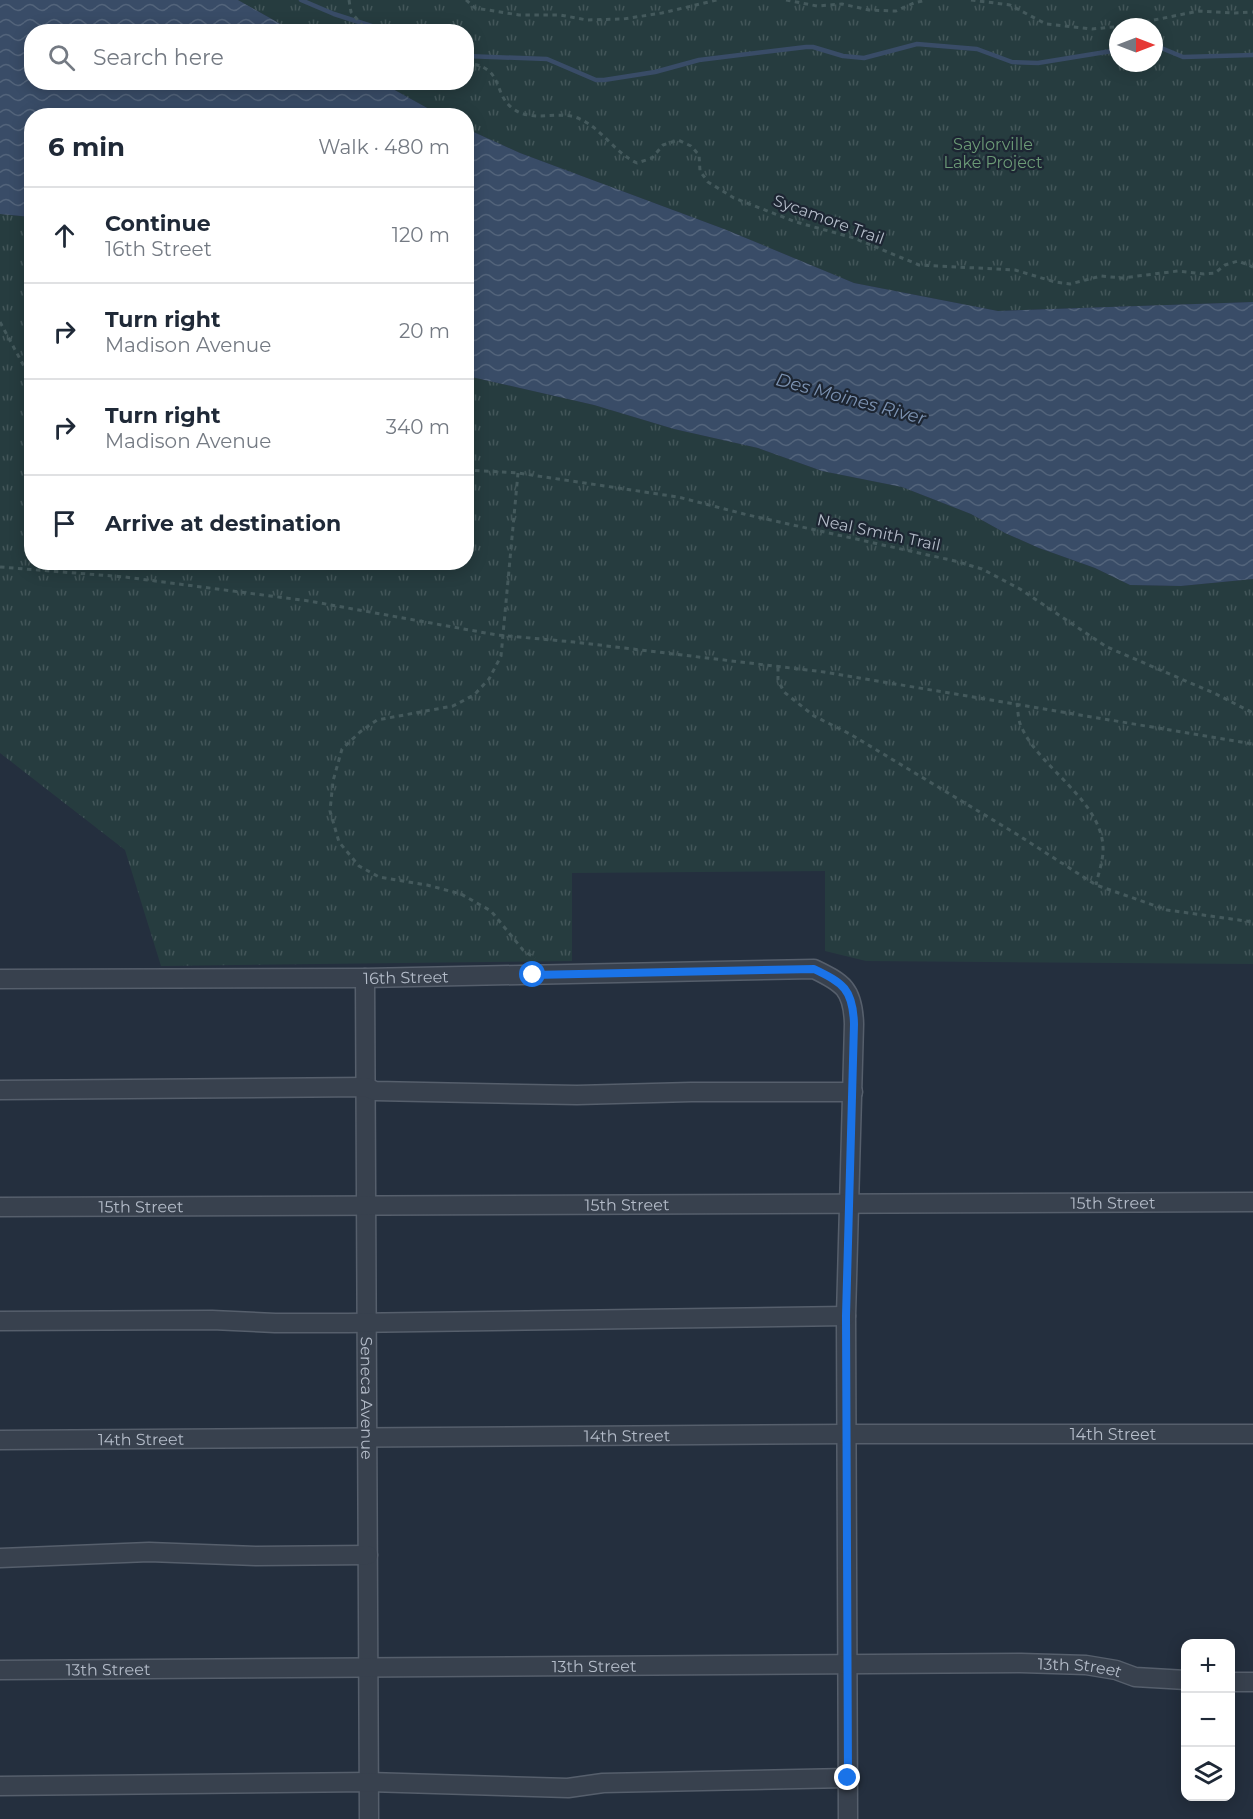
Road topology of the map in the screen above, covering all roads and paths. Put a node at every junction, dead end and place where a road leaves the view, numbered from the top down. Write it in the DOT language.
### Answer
graph roads {
  1 [pos="349,0"];
  2 [pos="466,0"];
  3 [pos="717,0"];
  4 [pos="786,0"];
  5 [pos="926,0"];
  6 [pos="971,0"];
  7 [pos="1253,12"];
  8 [pos="361,24"];
  9 [pos="474,64"];
  10 [pos="1253,267"];
  11 [pos="0,322"];
  12 [pos="24,366"];
  13 [pos="474,470"];
  14 [pos="518,473"];
  15 [pos="0,567"];
  16 [pos="24,569"];
  17 [pos="38,570"];
  18 [pos="503,636"];
  19 [pos="778,667"];
  20 [pos="1017,703"];
  21 [pos="1253,713"];
  22 [pos="1253,744"];
  23 [pos="1096,885"];
  24 [pos="1253,922"];
  25 [pos="542,959"];
  26 [pos="365,978"];
  27 [pos="0,979"];
  28 [pos="366,1087"];
  29 [pos="0,1090"];
  30 [pos="853,1092"];
  31 [pos="1253,1202"];
  32 [pos="849,1204"];
  33 [pos="366,1205"];
  34 [pos="0,1207"];
  35 [pos="846,1316"];
  36 [pos="0,1321"];
  37 [pos="367,1322"];
  38 [pos="847,1434"];
  39 [pos="1253,1434"];
  40 [pos="367,1438"];
  41 [pos="0,1440"];
  42 [pos="368,1555"];
  43 [pos="0,1558"];
  44 [pos="848,1664"];
  45 [pos="368,1668"];
  46 [pos="0,1670"];
  47 [pos="1181,1680"];
  48 [pos="1235,1682"];
  49 [pos="1253,1682"];
  50 [pos="848,1778"];
  51 [pos="369,1782"];
  52 [pos="0,1786"];
  53 [pos="369,1819"];
  54 [pos="848,1819"];
  1 -- 8 [label="path"];
  2 -- 3 [label="path"];
  4 -- 5 [label="path"];
  6 -- 7 [label="path"];
  9 -- 10 [label="path, Sycamore Trail"];
  11 -- 12 [label="path"];
  13 -- 14 [label="path, Neal Smith Trail"];
  14 -- 18 [label="path"];
  14 -- 21 [label="path, Neal Smith Trail"];
  15 -- 16 [label="path"];
  17 -- 18 [label="path"];
  18 -- 19 [label="path"];
  18 -- 25 [label="path"];
  19 -- 20 [label="path"];
  19 -- 23 [label="path"];
  20 -- 22 [label="path"];
  20 -- 23 [label="path"];
  23 -- 24 [label="path"];
  26 -- 27 [label="street, 16th Street"];
  26 -- 28 [label="street, Seneca Avenue"];
  26 -- 30 [label="street, 16th Street"];
  28 -- 29 [label="street"];
  28 -- 30 [label="street"];
  28 -- 33 [label="street, Seneca Avenue"];
  30 -- 32 [label="street"];
  31 -- 32 [label="street, 15th Street"];
  32 -- 33 [label="street, 15th Street"];
  32 -- 35 [label="street"];
  33 -- 34 [label="street, 15th Street"];
  33 -- 37 [label="street, Seneca Avenue"];
  35 -- 37 [label="street"];
  35 -- 38 [label="street"];
  36 -- 37 [label="street"];
  37 -- 40 [label="street, Seneca Avenue"];
  38 -- 39 [label="street, 14th Street"];
  38 -- 40 [label="street, 14th Street"];
  38 -- 44 [label="street"];
  40 -- 41 [label="street, 14th Street"];
  40 -- 42 [label="street, Seneca Avenue"];
  42 -- 43 [label="street"];
  42 -- 45 [label="street, Seneca Avenue"];
  44 -- 45 [label="street, 13th Street"];
  44 -- 47 [label="street, 13th Street"];
  44 -- 50 [label="street"];
  45 -- 46 [label="street, 13th Street"];
  45 -- 51 [label="street, Seneca Avenue"];
  48 -- 49 [label="street"];
  50 -- 51 [label="street"];
  50 -- 54 [label="street"];
  51 -- 52 [label="street"];
  51 -- 53 [label="street, Seneca Avenue"];
}
